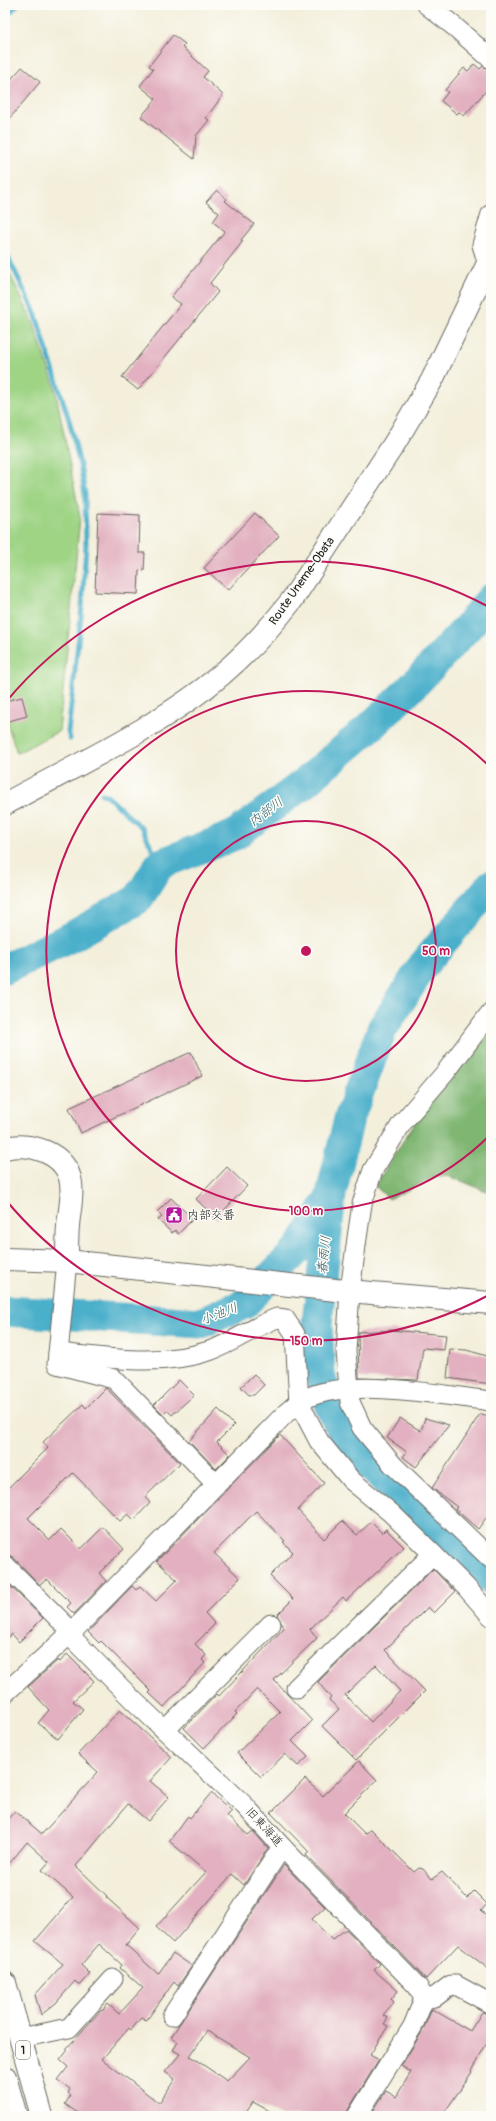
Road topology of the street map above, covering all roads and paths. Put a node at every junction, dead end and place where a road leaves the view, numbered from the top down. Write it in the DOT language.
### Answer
graph roads {
  1 [pos="427,5"];
  2 [pos="491,59"];
  3 [pos="491,214"];
  4 [pos="489,261"];
  5 [pos="5,804"];
  6 [pos="491,1012"];
  7 [pos="5,1148"];
  8 [pos="5,1259"];
  9 [pos="67,1261"];
  10 [pos="343,1291"];
  11 [pos="491,1303"];
  12 [pos="58,1352"];
  13 [pos="344,1388"];
  14 [pos="304,1400"];
  15 [pos="491,1401"];
  16 [pos="216,1484"];
  17 [pos="433,1554"];
  18 [pos="491,1559"];
  19 [pos="5,1565"];
  20 [pos="490,1614"];
  21 [pos="271,1624"];
  22 [pos="72,1632"];
  23 [pos="296,1688"];
  24 [pos="5,1693"];
  25 [pos="165,1730"];
  26 [pos="282,1847"];
  27 [pos="112,1979"];
  28 [pos="5,1983"];
  29 [pos="424,1999"];
  30 [pos="491,2004"];
  31 [pos="172,2016"];
  32 [pos="20,2038"];
  33 [pos="5,2077"];
  34 [pos="11,2112"];
  35 [pos="42,2116"];
  36 [pos="357,2116"];
  1 -- 2 [label="street"];
  3 -- 4 [label="street"];
  4 -- 5 [label="main road, Route Uneme-Obata"];
  6 -- 10 [label="street"];
  7 -- 9 [label="main road"];
  8 -- 9 [label="main road"];
  9 -- 10 [label="main road"];
  9 -- 12 [label="street"];
  10 -- 11 [label="main road"];
  10 -- 13 [label="street"];
  12 -- 14 [label="street"];
  12 -- 16 [label="street"];
  13 -- 14 [label="street"];
  13 -- 15 [label="street"];
  13 -- 18 [label="street"];
  14 -- 16 [label="street"];
  14 -- 17 [label="street"];
  16 -- 22 [label="street"];
  17 -- 20 [label="street"];
  17 -- 23 [label="street"];
  19 -- 22 [label="street, 旧東海道"];
  21 -- 25 [label="street"];
  22 -- 24 [label="street"];
  22 -- 25 [label="street, 旧東海道"];
  25 -- 26 [label="street, 旧東海道"];
  26 -- 29 [label="street, 旧東海道"];
  26 -- 31 [label="street"];
  27 -- 32 [label="street"];
  28 -- 32 [label="main road, 1"];
  29 -- 30 [label="street"];
  29 -- 36 [label="street"];
  32 -- 35 [label="main road, 1"];
  33 -- 34 [label="main road"];
}
